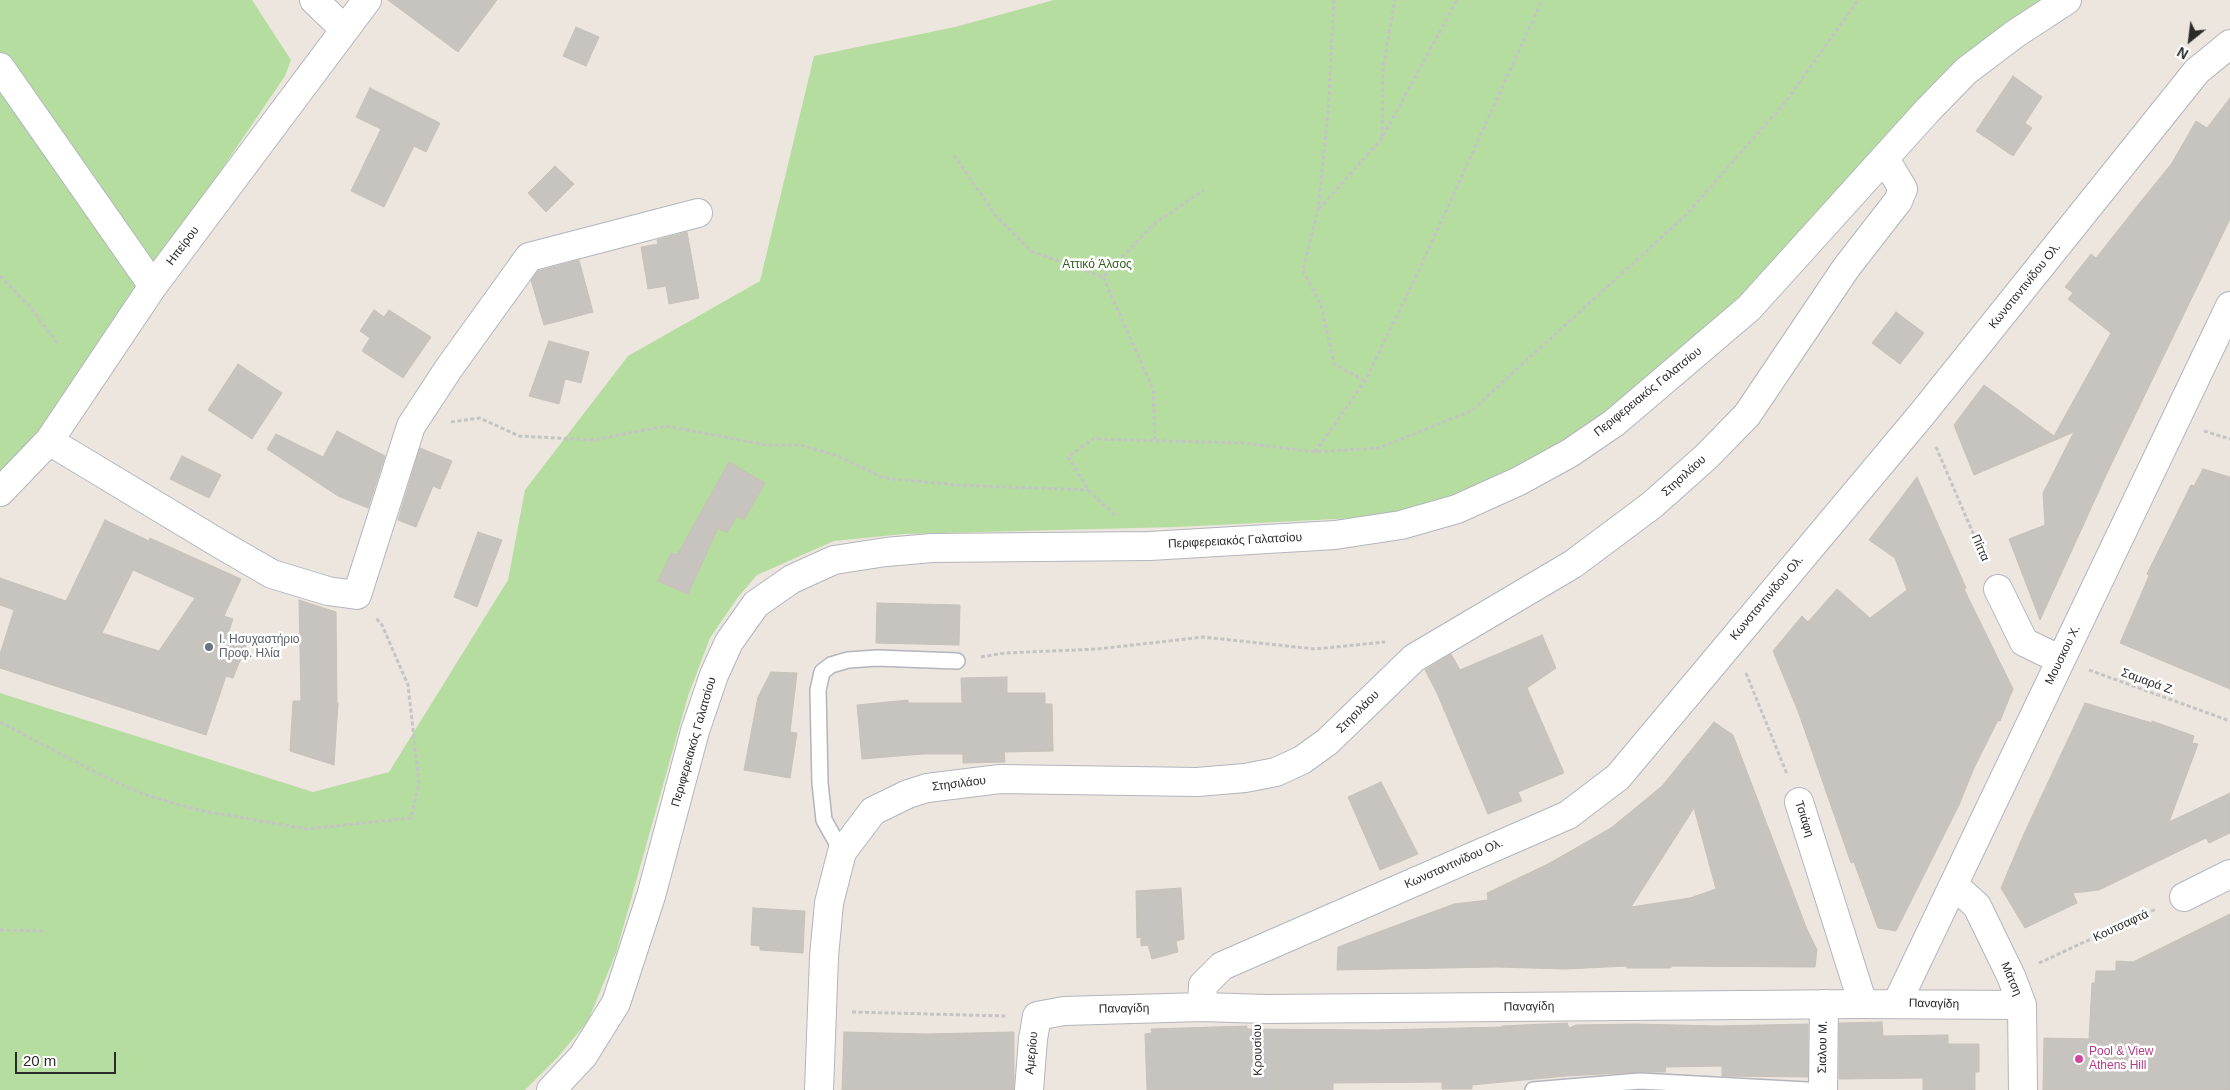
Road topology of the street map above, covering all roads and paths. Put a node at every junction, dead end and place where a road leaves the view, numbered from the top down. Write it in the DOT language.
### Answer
graph roads {
  1 [pos="314,0"];
  2 [pos="367,0"];
  3 [pos="1334,0"];
  4 [pos="1395,0"];
  5 [pos="1457,0"];
  6 [pos="1542,0"];
  7 [pos="1858,0"];
  8 [pos="2067,0"];
  9 [pos="344,29"];
  10 [pos="2230,44"];
  11 [pos="0,67"];
  12 [pos="1382,138"];
  13 [pos="954,155"];
  14 [pos="1886,159"];
  15 [pos="1204,190"];
  16 [pos="1318,210"];
  17 [pos="698,214"];
  18 [pos="0,276"];
  19 [pos="1103,277"];
  20 [pos="153,286"];
  21 [pos="2230,306"];
  22 [pos="57,343"];
  23 [pos="1365,381"];
  24 [pos="1922,414"];
  25 [pos="411,426"];
  26 [pos="1155,440"];
  27 [pos="49,441"];
  28 [pos="1315,452"];
  29 [pos="0,492"];
  30 [pos="1998,589"];
  31 [pos="357,595"];
  32 [pos="1733,639"];
  33 [pos="1388,642"];
  34 [pos="2061,660"];
  35 [pos="956,661"];
  36 [pos="2230,720"];
  37 [pos="0,722"];
  38 [pos="1799,802"];
  39 [pos="842,852"];
  40 [pos="2230,874"];
  41 [pos="1954,884"];
  42 [pos="2184,896"];
  43 [pos="0,930"];
  44 [pos="46,931"];
  45 [pos="2011,976"];
  46 [pos="1824,1004"];
  47 [pos="1863,1004"];
  48 [pos="1897,1004"];
  49 [pos="2022,1005"];
  50 [pos="1202,1008"];
  51 [pos="1266,1009"];
  52 [pos="822,1011"];
  53 [pos="1037,1016"];
  54 [pos="551,1090"];
  55 [pos="819,1090"];
  56 [pos="1029,1090"];
  57 [pos="1268,1090"];
  58 [pos="1533,1090"];
  59 [pos="1807,1090"];
  60 [pos="1823,1090"];
  61 [pos="2023,1090"];
  1 -- 9 [label="street"];
  2 -- 9 [label="street, Ηπείρου"];
  3 -- 16 [label="path"];
  4 -- 12 [label="path"];
  5 -- 12 [label="path"];
  6 -- 23 [label="path"];
  7 -- 28 [label="path"];
  8 -- 14 [label="street, Περιφερειακός Γαλατσίου"];
  9 -- 20 [label="street, Ηπείρου"];
  10 -- 24 [label="street, Κωνσταντινίδου Ολ."];
  11 -- 20 [label="street"];
  12 -- 16 [label="path"];
  13 -- 19 [label="path"];
  14 -- 39 [label="street, Στησιλάου"];
  14 -- 54 [label="street, Περιφερειακός Γαλατσίου"];
  15 -- 19 [label="path"];
  16 -- 23 [label="path"];
  17 -- 25 [label="street"];
  18 -- 22 [label="path"];
  19 -- 26 [label="path"];
  20 -- 27 [label="street, Ηπείρου"];
  21 -- 34 [label="street, Μουσκου Χ."];
  23 -- 28 [label="path"];
  24 -- 30 [label="path, Πίττα"];
  24 -- 32 [label="street, Κωνσταντινίδου Ολ."];
  25 -- 26 [label="path"];
  25 -- 31 [label="street"];
  26 -- 28 [label="path"];
  27 -- 29 [label="street, Ηπείρου"];
  27 -- 31 [label="street"];
  30 -- 34 [label="street"];
  31 -- 37 [label="path"];
  32 -- 38 [label="path, Τσιάφη"];
  32 -- 50 [label="street, Κωνσταντινίδου Ολ."];
  33 -- 35 [label="path"];
  34 -- 36 [label="path, Σαμαρά Ζ."];
  34 -- 41 [label="street, Μουσκου Χ."];
  35 -- 39 [label="lane"];
  38 -- 47 [label="street, Τσιάφη"];
  39 -- 52 [label="street, Στησιλάου"];
  40 -- 42 [label="street"];
  41 -- 45 [label="street, Μάτση"];
  41 -- 48 [label="street, Μουσκου Χ."];
  42 -- 45 [label="path, Κουτσαφτά"];
  43 -- 44 [label="path"];
  45 -- 49 [label="street, Μάτση"];
  46 -- 47 [label="street, Παναγίδη"];
  46 -- 51 [label="street, Παναγίδη"];
  46 -- 60 [label="street, Σιαλου Μ."];
  47 -- 48 [label="street, Παναγίδη"];
  48 -- 49 [label="street, Παναγίδη"];
  49 -- 61 [label="street, Μάτση"];
  50 -- 51 [label="street, Παναγίδη"];
  50 -- 53 [label="street, Παναγίδη"];
  51 -- 57 [label="path, Κρουσίου"];
  52 -- 53 [label="path"];
  52 -- 55 [label="street, Στησιλάου"];
  53 -- 56 [label="street, Αμερίου"];
  58 -- 59 [label="lane"];
}
